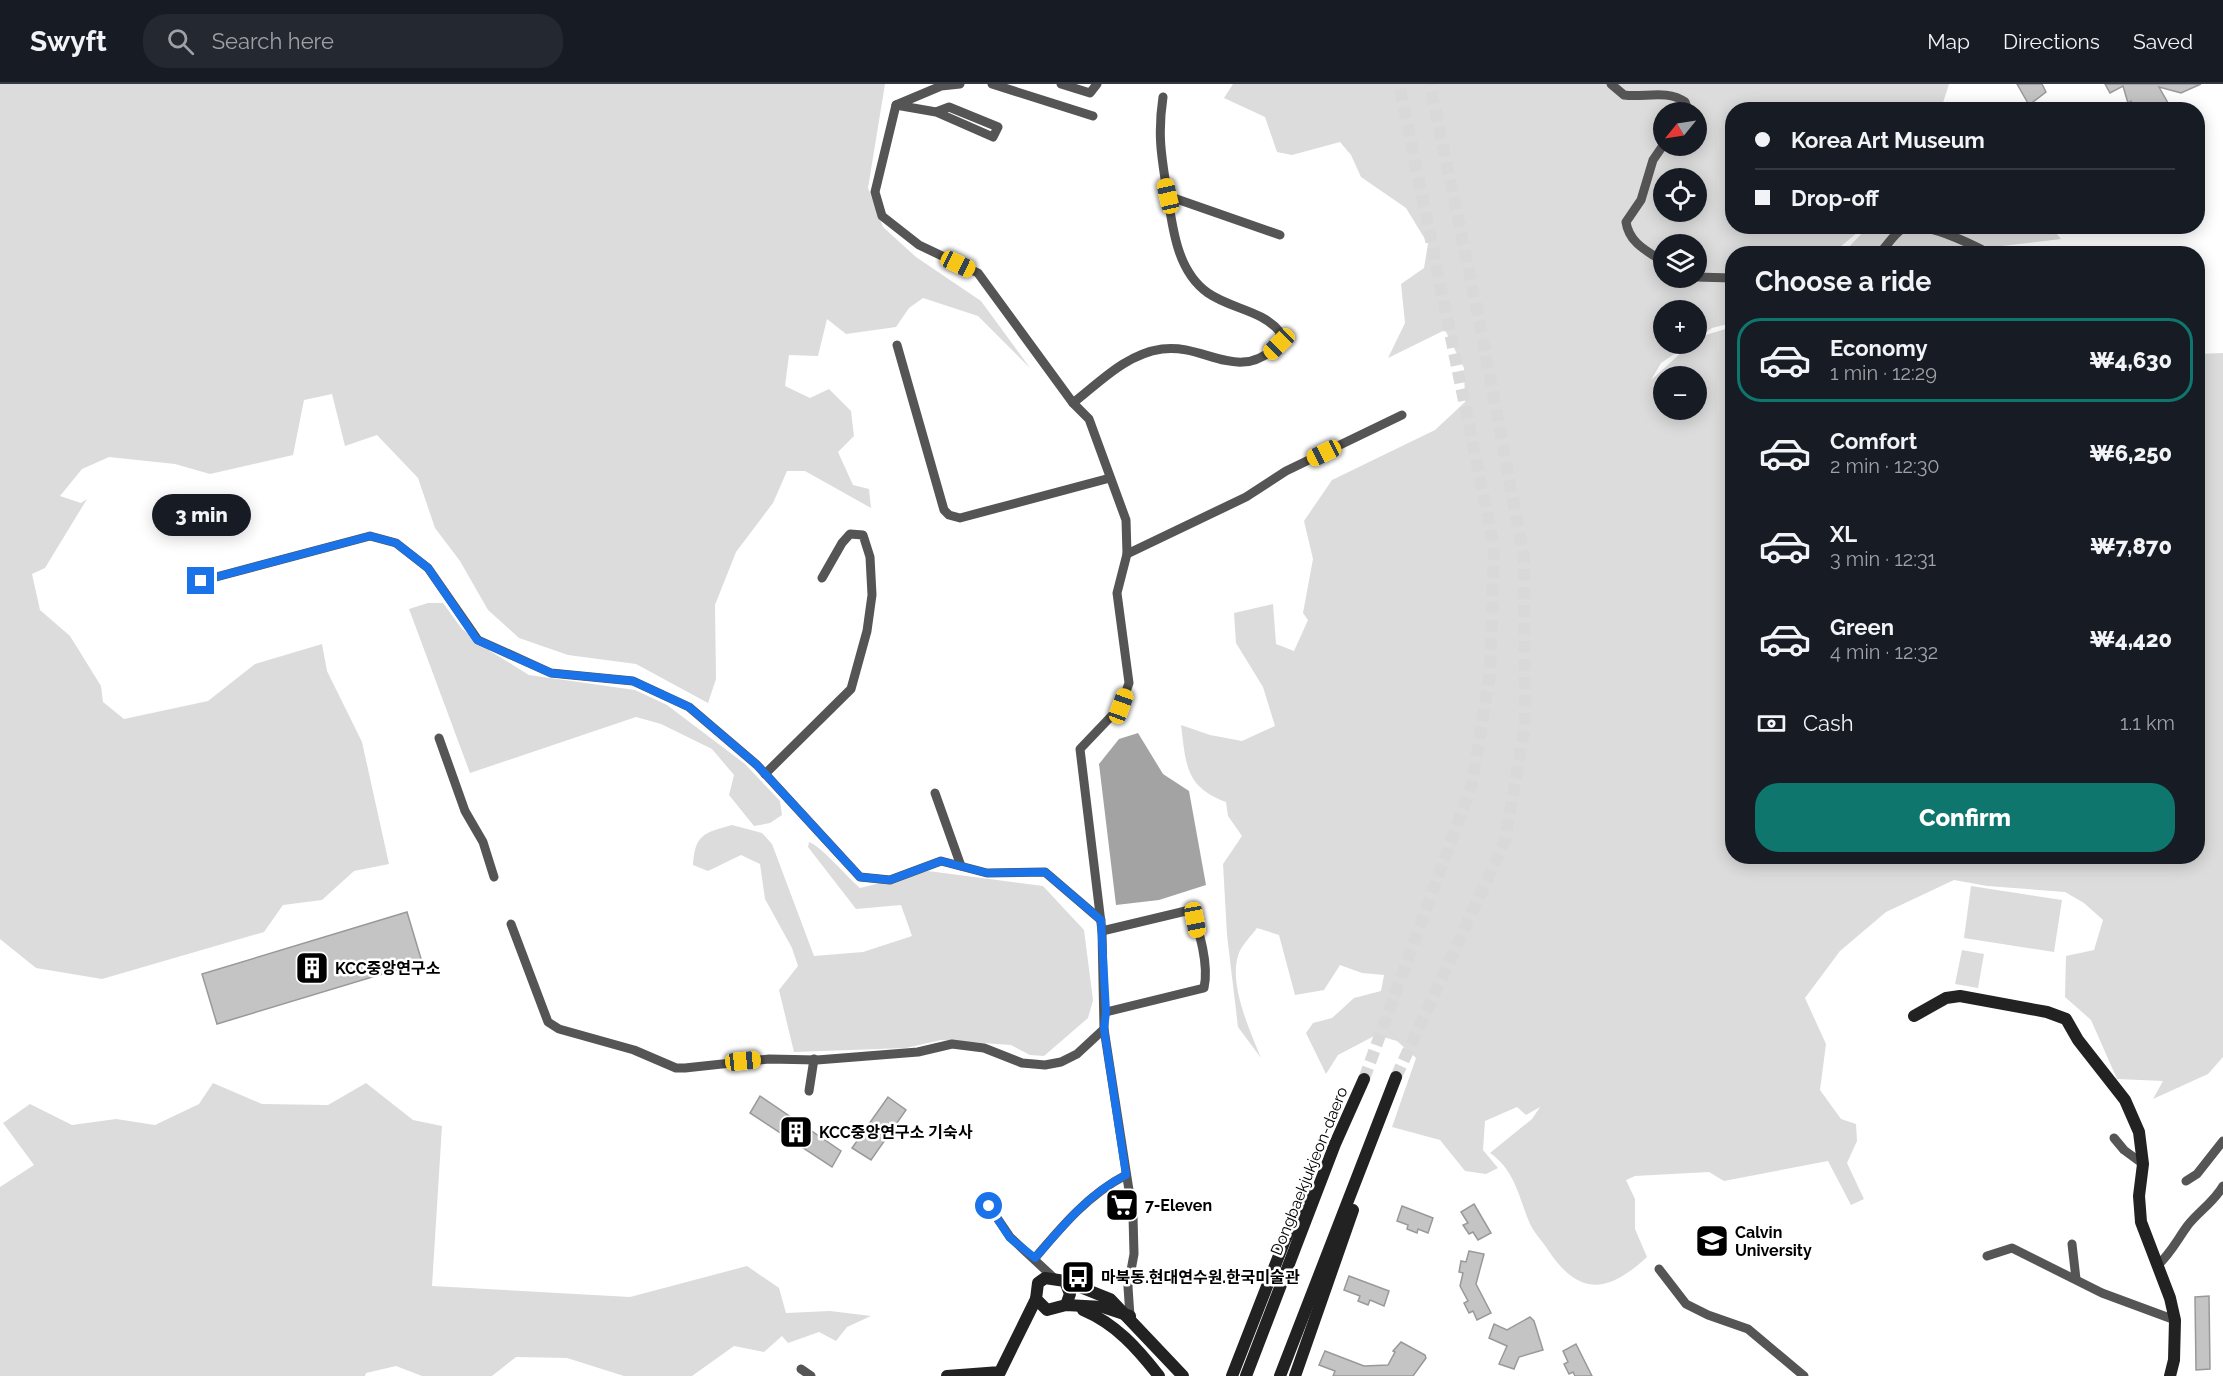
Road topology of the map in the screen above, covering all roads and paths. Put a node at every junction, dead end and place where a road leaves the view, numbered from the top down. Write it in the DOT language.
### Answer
graph roads {
  1 [pos="960,84"];
  2 [pos="992,84"];
  3 [pos="1060,84"];
  4 [pos="1097,84"];
  5 [pos="1611,84"];
  6 [pos="1163,97"];
  7 [pos="1685,102"];
  8 [pos="896,105"];
  9 [pos="936,112"];
  10 [pos="1093,116"];
  11 [pos="1656,156"];
  12 [pos="1168,196"];
  13 [pos="1897,234"];
  14 [pos="1946,234"];
  15 [pos="1280,235"];
  16 [pos="1887,246"];
  17 [pos="1975,246"];
  18 [pos="1653,255"];
  19 [pos="1707,277"];
  20 [pos="1725,278"];
  21 [pos="897,345"];
  22 [pos="1073,403"];
  23 [pos="1402,415"];
  24 [pos="1110,478"];
  25 [pos="1127,554"];
  26 [pos="822,578"];
  27 [pos="201,581"];
  28 [pos="439,738"];
  29 [pos="765,774"];
  30 [pos="935,793"];
  31 [pos="961,866"];
  32 [pos="494,877"];
  33 [pos="1101,920"];
  34 [pos="511,924"];
  35 [pos="1102,931"];
  36 [pos="1106,1012"];
  37 [pos="1914,1016"];
  38 [pos="1104,1029"];
  39 [pos="814,1059"];
  40 [pos="1396,1077"];
  41 [pos="1364,1078"];
  42 [pos="809,1091"];
  43 [pos="2114,1138"];
  44 [pos="1372,1141"];
  45 [pos="2223,1141"];
  46 [pos="2143,1164"];
  47 [pos="1126,1175"];
  48 [pos="2186,1181"];
  49 [pos="2223,1186"];
  50 [pos="989,1206"];
  51 [pos="2072,1244"];
  52 [pos="1986,1256"];
  53 [pos="1035,1258"];
  54 [pos="2157,1266"];
  55 [pos="1659,1269"];
  56 [pos="1060,1279"];
  57 [pos="2076,1279"];
  58 [pos="1036,1299"];
  59 [pos="1070,1305"];
  60 [pos="1130,1316"];
  61 [pos="2175,1320"];
  62 [pos="801,1369"];
  63 [pos="1281,1372"];
  64 [pos="1237,1375"];
  65 [pos="811,1376"];
  66 [pos="947,1376"];
  67 [pos="1159,1376"];
  68 [pos="1183,1376"];
  69 [pos="1295,1376"];
  70 [pos="1804,1376"];
  71 [pos="2170,1376"];
  1 -- 8 [label="street"];
  2 -- 10 [label="street"];
  3 -- 4 [label="street"];
  5 -- 7 [label="street"];
  6 -- 12 [label="street"];
  8 -- 9 [label="street"];
  8 -- 22 [label="street"];
  9 -- 9 [label="street"];
  11 -- 18 [label="street"];
  12 -- 15 [label="street"];
  12 -- 22 [label="street"];
  13 -- 16 [label="street"];
  14 -- 17 [label="street"];
  19 -- 20 [label="street"];
  21 -- 24 [label="street"];
  22 -- 24 [label="street"];
  23 -- 25 [label="street"];
  24 -- 25 [label="street"];
  25 -- 33 [label="street"];
  26 -- 29 [label="street"];
  27 -- 29 [label="street"];
  28 -- 32 [label="street"];
  29 -- 31 [label="street"];
  30 -- 31 [label="street"];
  31 -- 33 [label="street"];
  33 -- 35 [label="street"];
  34 -- 39 [label="street"];
  35 -- 36 [label="street"];
  35 -- 36 [label="street"];
  36 -- 38 [label="street"];
  37 -- 46 [label="main road"];
  38 -- 39 [label="street"];
  38 -- 47 [label="street"];
  39 -- 42 [label="street"];
  40 -- 44 [label="main road"];
  41 -- 64 [label="main road, Dongbaekjukjeon-daero"];
  43 -- 46 [label="street"];
  44 -- 63 [label="main road"];
  44 -- 69 [label="main road"];
  45 -- 48 [label="street"];
  46 -- 54 [label="main road"];
  47 -- 53 [label="street"];
  47 -- 60 [label="street"];
  49 -- 54 [label="street"];
  50 -- 53 [label="street"];
  51 -- 57 [label="street"];
  52 -- 57 [label="street"];
  53 -- 56 [label="street"];
  54 -- 61 [label="main road"];
  55 -- 70 [label="street"];
  56 -- 58 [label="main road"];
  56 -- 59 [label="main road"];
  56 -- 60 [label="main road"];
  57 -- 61 [label="street"];
  58 -- 59 [label="main road"];
  58 -- 66 [label="main road"];
  59 -- 60 [label="main road"];
  59 -- 67 [label="main road"];
  60 -- 68 [label="main road"];
  61 -- 71 [label="main road"];
  62 -- 65 [label="street"];
}
